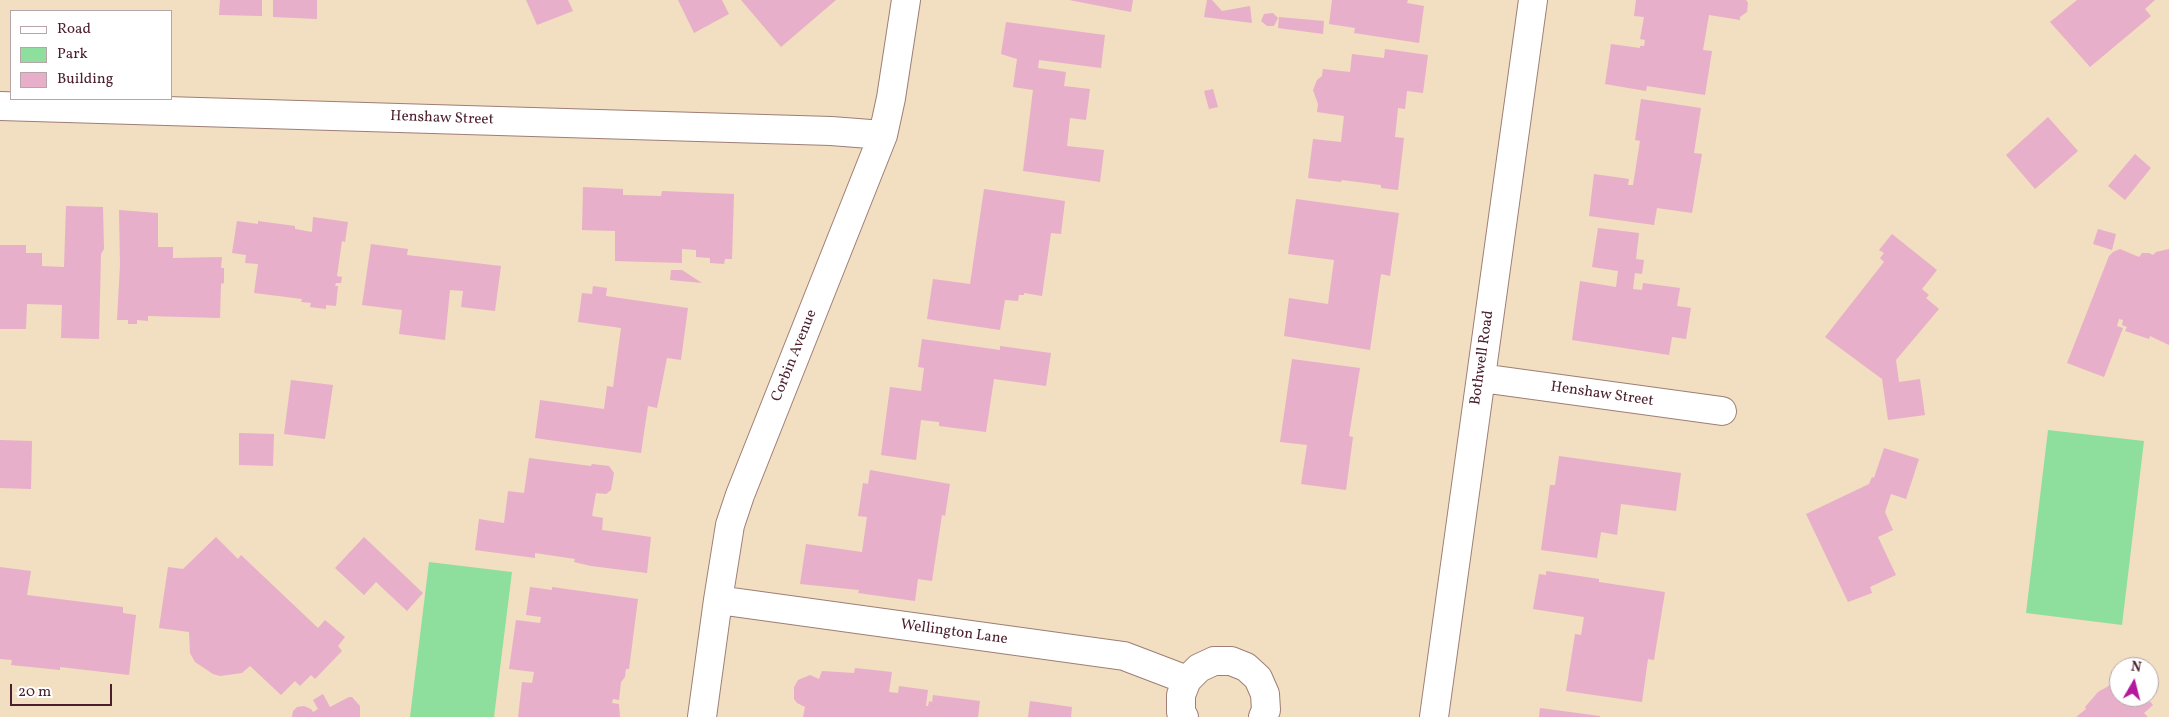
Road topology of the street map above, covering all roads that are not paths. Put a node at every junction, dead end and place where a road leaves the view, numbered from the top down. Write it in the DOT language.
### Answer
graph roads {
  1 [pos="906,0"];
  2 [pos="1533,0"];
  3 [pos="0,106"];
  4 [pos="883,135"];
  5 [pos="1481,378"];
  6 [pos="1722,411"];
  7 [pos="718,600"];
  8 [pos="1187,680"];
  9 [pos="702,717"];
  10 [pos="1184,717"];
  11 [pos="1263,717"];
  12 [pos="1434,717"];
  1 -- 4 [label="street, Corbin Avenue"];
  2 -- 5 [label="street, Bothwell Road"];
  3 -- 4 [label="street, Henshaw Street"];
  4 -- 7 [label="street, Corbin Avenue"];
  5 -- 6 [label="street, Henshaw Street"];
  5 -- 12 [label="street, Bothwell Road"];
  7 -- 8 [label="street, Wellington Lane"];
  7 -- 9 [label="street, Corbin Avenue"];
  8 -- 10 [label="street"];
  8 -- 11 [label="street"];
}
